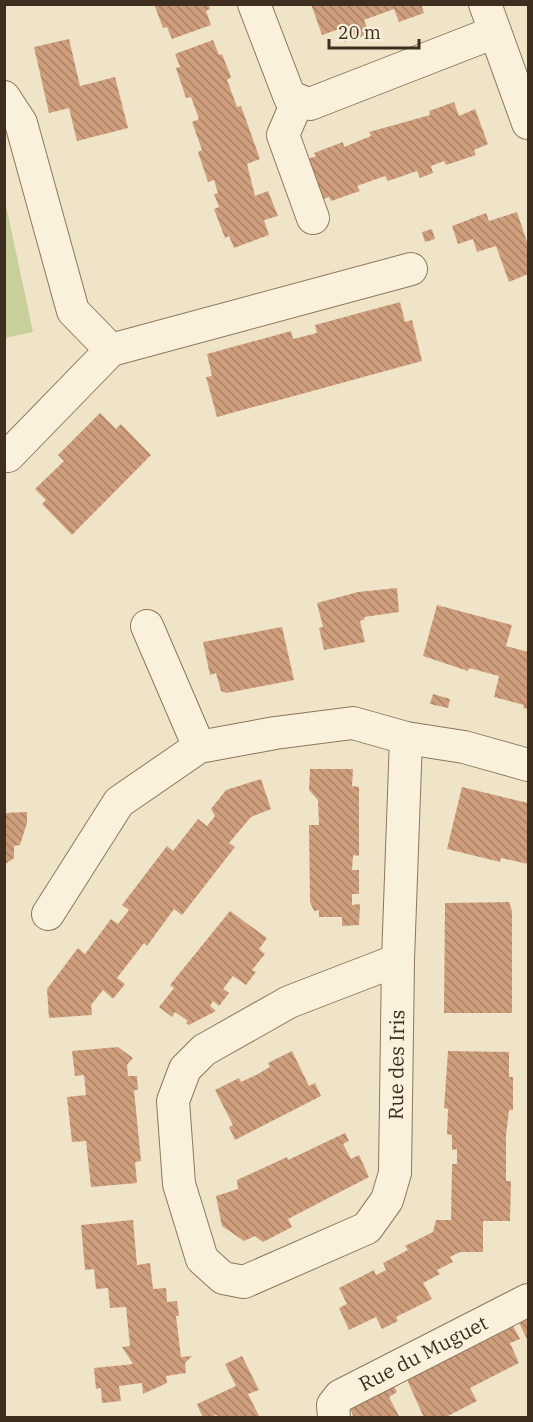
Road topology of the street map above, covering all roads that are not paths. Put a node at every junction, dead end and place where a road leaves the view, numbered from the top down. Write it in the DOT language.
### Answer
graph roads {
  1 [pos="254,4"];
  2 [pos="490,18"];
  3 [pos="298,100"];
  4 [pos="13,110"];
  5 [pos="528,123"];
  6 [pos="314,218"];
  7 [pos="411,269"];
  8 [pos="111,350"];
  9 [pos="8,456"];
  10 [pos="147,626"];
  11 [pos="406,738"];
  12 [pos="199,747"];
  13 [pos="528,765"];
  14 [pos="48,914"];
  15 [pos="398,960"];
  16 [pos="528,1299"];
  17 [pos="334,1418"];
  1 -- 3 [label="street"];
  2 -- 3 [label="street"];
  2 -- 5 [label="street"];
  3 -- 6 [label="street"];
  4 -- 8 [label="street"];
  7 -- 8 [label="street"];
  8 -- 9 [label="street"];
  10 -- 12 [label="street"];
  11 -- 12 [label="street"];
  11 -- 13 [label="street"];
  11 -- 15 [label="street, Rue des Iris"];
  12 -- 14 [label="street"];
  15 -- 15 [label="street, Rue des Iris"];
  16 -- 17 [label="street, Rue du Muguet"];
}
